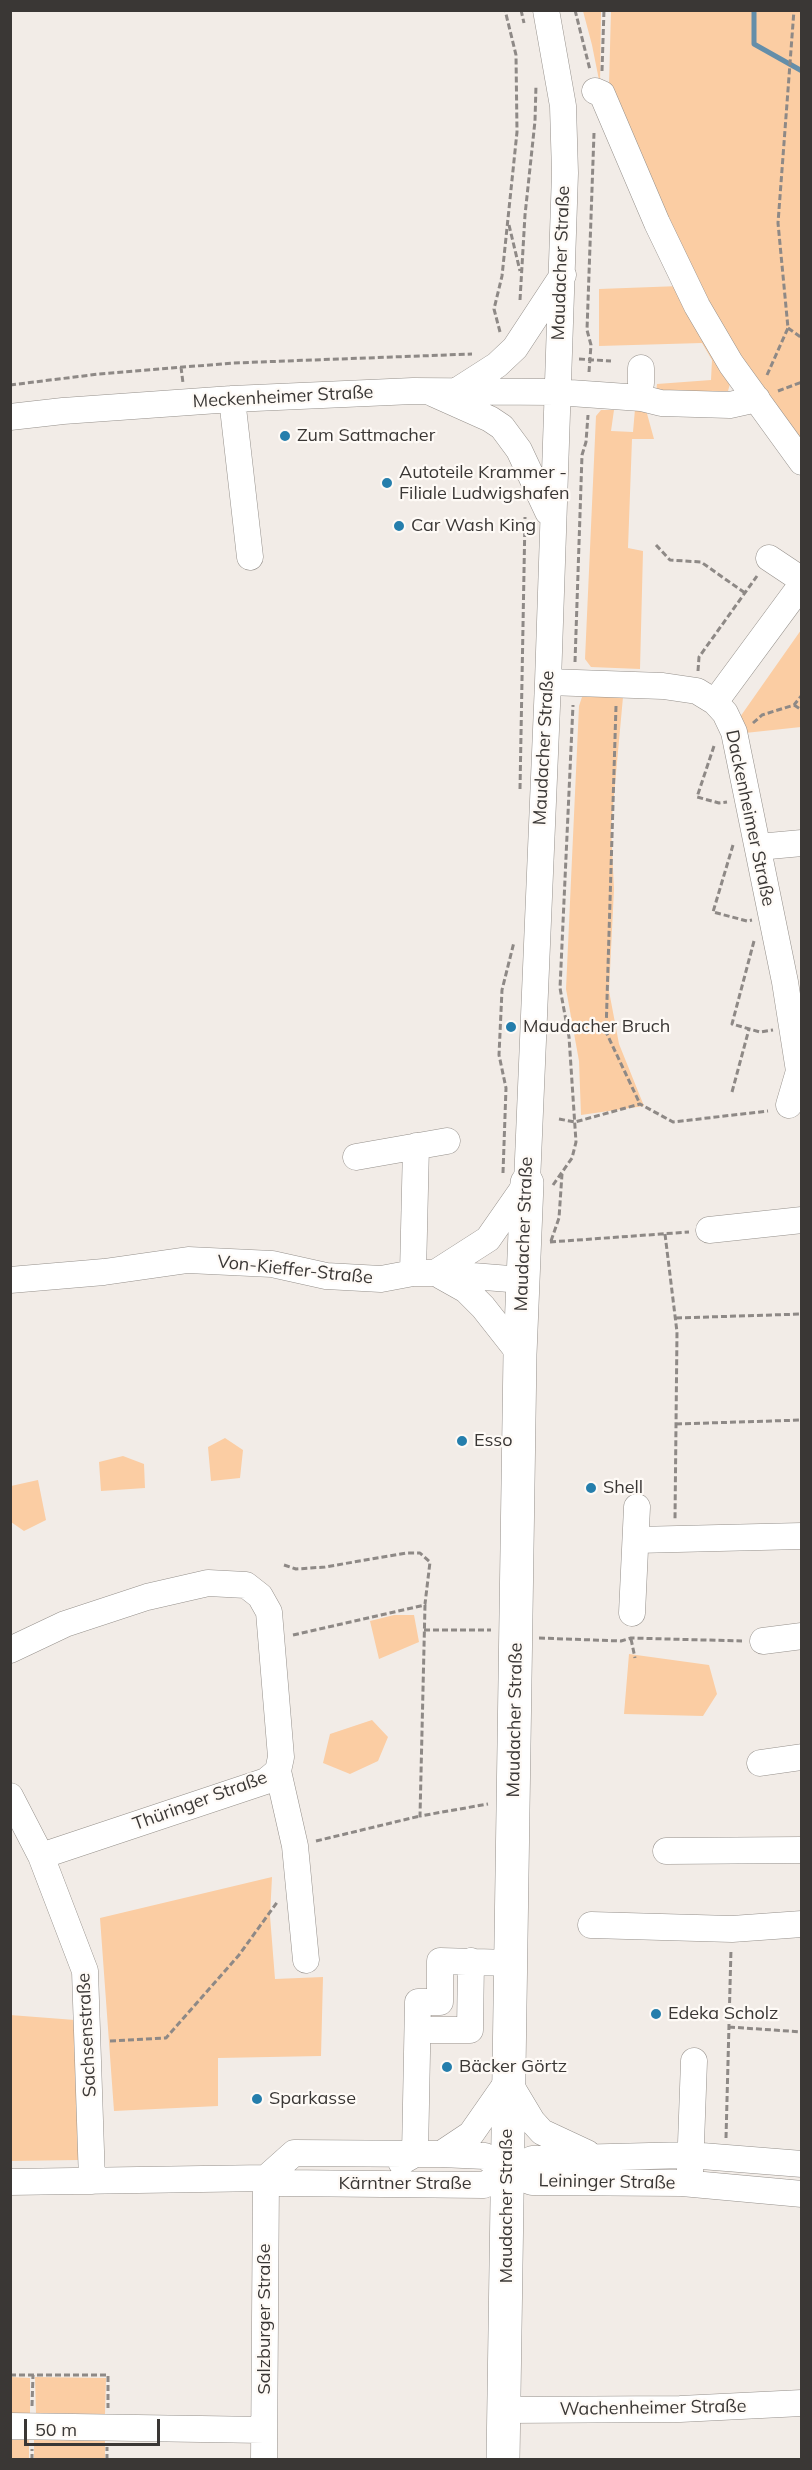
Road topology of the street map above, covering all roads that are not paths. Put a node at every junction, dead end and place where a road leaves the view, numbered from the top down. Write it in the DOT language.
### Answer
graph roads {
  1 [pos="546,10"];
  2 [pos="598,93"];
  3 [pos="563,275"];
  4 [pos="457,390"];
  5 [pos="429,391"];
  6 [pos="556,392"];
  7 [pos="232,399"];
  8 [pos="757,399"];
  9 [pos="10,417"];
  10 [pos="801,462"];
  11 [pos="552,522"];
  12 [pos="250,557"];
  13 [pos="769,558"];
  14 [pos="801,582"];
  15 [pos="548,682"];
  16 [pos="706,696"];
  17 [pos="756,838"];
  18 [pos="801,843"];
  19 [pos="789,1105"];
  20 [pos="447,1141"];
  21 [pos="416,1146"];
  22 [pos="356,1157"];
  23 [pos="515,1180"];
  24 [pos="801,1220"];
  25 [pos="710,1230"];
  26 [pos="424,1273"];
  27 [pos="10,1280"];
  28 [pos="522,1280"];
  29 [pos="520,1354"];
  30 [pos="637,1508"];
  31 [pos="801,1536"];
  32 [pos="636,1540"];
  33 [pos="632,1613"];
  34 [pos="801,1636"];
  35 [pos="763,1641"];
  36 [pos="10,1650"];
  37 [pos="801,1757"];
  38 [pos="760,1763"];
  39 [pos="278,1771"];
  40 [pos="10,1796"];
  41 [pos="801,1850"];
  42 [pos="666,1851"];
  43 [pos="41,1856"];
  44 [pos="801,1924"];
  45 [pos="591,1926"];
  46 [pos="306,1960"];
  47 [pos="471,1962"];
  48 [pos="510,1964"];
  49 [pos="418,2030"];
  50 [pos="694,2061"];
  51 [pos="508,2081"];
  52 [pos="415,2154"];
  53 [pos="441,2154"];
  54 [pos="689,2155"];
  55 [pos="596,2157"];
  56 [pos="799,2165"];
  57 [pos="507,2173"];
  58 [pos="266,2178"];
  59 [pos="92,2181"];
  60 [pos="10,2182"];
  61 [pos="390,2184"];
  62 [pos="702,2184"];
  63 [pos="798,2191"];
  64 [pos="801,2403"];
  65 [pos="504,2410"];
  66 [pos="21,2426"];
  67 [pos="264,2430"];
  68 [pos="264,2460"];
  69 [pos="503,2460"];
  1 -- 3 [label="street, Maudacher Straße"];
  2 -- 8 [label="street"];
  3 -- 4 [label="street"];
  3 -- 6 [label="street, Maudacher Straße"];
  4 -- 5 [label="street, Meckenheimer Straße"];
  4 -- 6 [label="street, Meckenheimer Straße"];
  5 -- 7 [label="street, Meckenheimer Straße"];
  5 -- 11 [label="street"];
  6 -- 8 [label="street, Meckenheimer Straße"];
  6 -- 11 [label="street, Maudacher Straße"];
  7 -- 9 [label="street, Meckenheimer Straße"];
  7 -- 12 [label="street"];
  8 -- 10 [label="street"];
  11 -- 15 [label="street, Maudacher Straße"];
  13 -- 14 [label="street"];
  14 -- 16 [label="street"];
  15 -- 16 [label="street"];
  15 -- 23 [label="street, Maudacher Straße"];
  16 -- 17 [label="street, Dackenheimer Straße"];
  17 -- 18 [label="street"];
  17 -- 19 [label="street, Dackenheimer Straße"];
  20 -- 21 [label="street"];
  21 -- 22 [label="street"];
  21 -- 26 [label="street"];
  23 -- 26 [label="street, Von-Kieffer-Straße"];
  23 -- 28 [label="main road, Maudacher Straße"];
  24 -- 25 [label="street"];
  26 -- 27 [label="street, Von-Kieffer-Straße"];
  26 -- 28 [label="street, Von-Kieffer-Straße"];
  26 -- 29 [label="street"];
  28 -- 29 [label="main road, Maudacher Straße"];
  29 -- 48 [label="main road, Maudacher Straße"];
  30 -- 32 [label="street"];
  31 -- 32 [label="street"];
  32 -- 33 [label="street"];
  34 -- 35 [label="street"];
  36 -- 39 [label="street, Thüringer Straße"];
  37 -- 38 [label="street"];
  39 -- 43 [label="street, Thüringer Straße"];
  39 -- 46 [label="street"];
  40 -- 43 [label="street, Sachsenstraße"];
  41 -- 42 [label="street"];
  43 -- 59 [label="street, Sachsenstraße"];
  44 -- 45 [label="street"];
  47 -- 48 [label="street"];
  47 -- 49 [label="street"];
  47 -- 49 [label="street"];
  48 -- 51 [label="main road, Maudacher Straße"];
  49 -- 52 [label="street"];
  50 -- 54 [label="street"];
  51 -- 53 [label="street, Kärntner Straße"];
  51 -- 55 [label="street, Leininger Straße"];
  51 -- 57 [label="main road, Maudacher Straße"];
  52 -- 53 [label="street, Kärntner Straße"];
  52 -- 58 [label="street, Kärntner Straße"];
  52 -- 61 [label="street"];
  53 -- 57 [label="street, Kärntner Straße"];
  54 -- 55 [label="street, Leininger Straße"];
  54 -- 56 [label="street, Leininger Straße"];
  54 -- 62 [label="street"];
  55 -- 57 [label="street, Leininger Straße"];
  57 -- 61 [label="street, Kärntner Straße"];
  57 -- 62 [label="street, Leininger Straße"];
  57 -- 65 [label="main road, Maudacher Straße"];
  58 -- 59 [label="street, Kärntner Straße"];
  58 -- 61 [label="street, Kärntner Straße"];
  58 -- 67 [label="street, Salzburger Straße"];
  59 -- 60 [label="street, Kärntner Straße"];
  62 -- 63 [label="street, Leininger Straße"];
  64 -- 65 [label="street, Wachenheimer Straße"];
  65 -- 69 [label="main road, Maudacher Straße"];
  66 -- 67 [label="street"];
  67 -- 68 [label="street, Salzburger Straße"];
}
